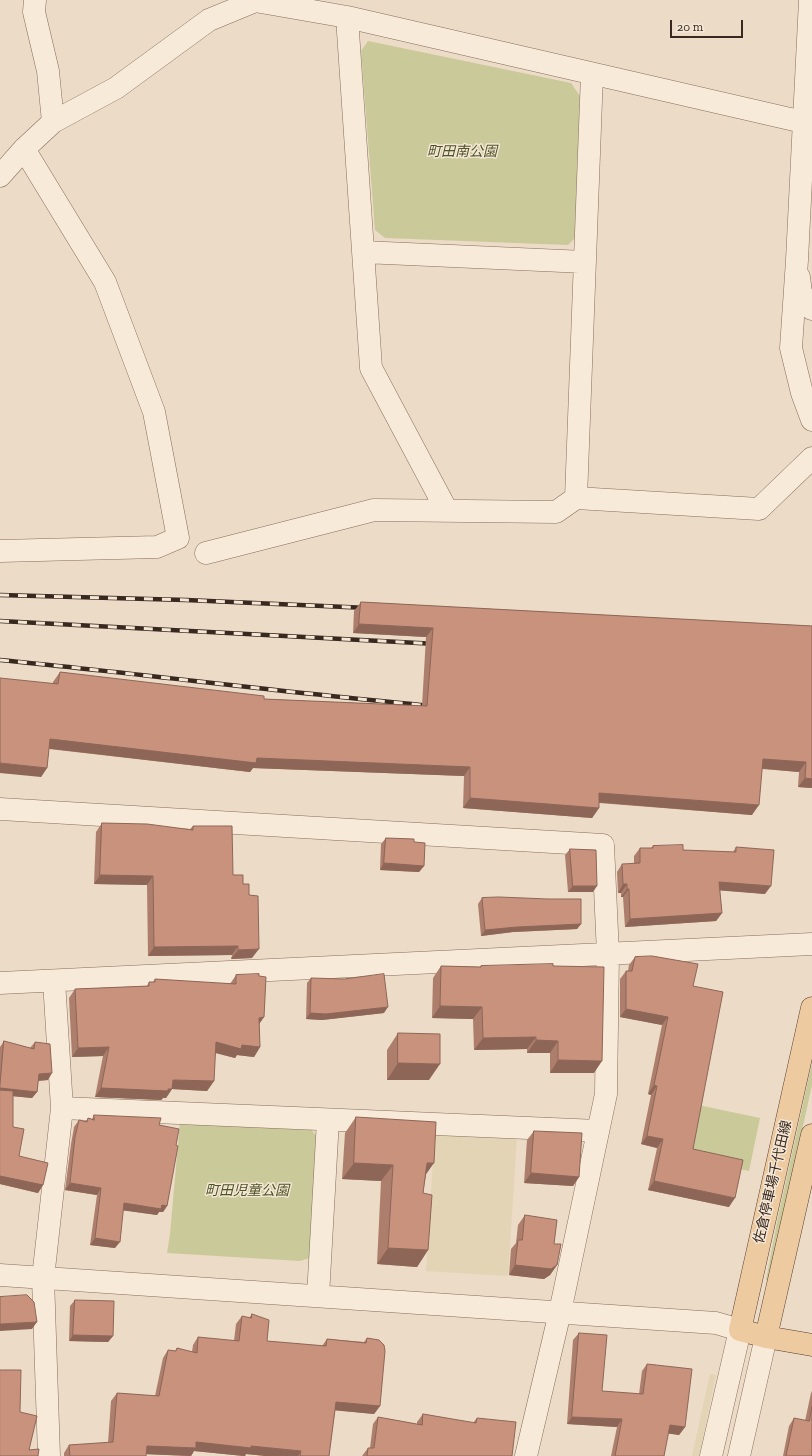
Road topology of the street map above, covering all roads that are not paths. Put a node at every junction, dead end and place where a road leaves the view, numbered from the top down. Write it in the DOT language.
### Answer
graph roads {
  1 [pos="35,0"];
  2 [pos="810,0"];
  3 [pos="264,1"];
  4 [pos="347,18"];
  5 [pos="592,74"];
  6 [pos="53,122"];
  7 [pos="808,123"];
  8 [pos="24,149"];
  9 [pos="0,176"];
  10 [pos="363,252"];
  11 [pos="797,260"];
  12 [pos="585,262"];
  13 [pos="812,309"];
  14 [pos="812,420"];
  15 [pos="812,458"];
  16 [pos="576,498"];
  17 [pos="447,511"];
  18 [pos="0,551"];
  19 [pos="206,553"];
  20 [pos="0,809"];
  21 [pos="812,944"];
  22 [pos="608,954"];
  23 [pos="54,981"];
  24 [pos="0,983"];
  25 [pos="812,1008"];
  26 [pos="62,1108"];
  27 [pos="328,1120"];
  28 [pos="598,1131"];
  29 [pos="812,1135"];
  30 [pos="0,1275"];
  31 [pos="43,1278"];
  32 [pos="318,1296"];
  33 [pos="560,1312"];
  34 [pos="740,1330"];
  35 [pos="766,1337"];
  36 [pos="812,1345"];
  37 [pos="48,1456"];
  38 [pos="526,1456"];
  39 [pos="711,1456"];
  40 [pos="739,1456"];
  1 -- 6 [label="street"];
  2 -- 7 [label="street"];
  3 -- 4 [label="street"];
  3 -- 6 [label="street"];
  4 -- 5 [label="street"];
  4 -- 10 [label="street"];
  5 -- 7 [label="street"];
  5 -- 12 [label="street"];
  6 -- 8 [label="street"];
  7 -- 11 [label="street"];
  8 -- 9 [label="street"];
  8 -- 18 [label="street"];
  10 -- 12 [label="street"];
  10 -- 17 [label="street"];
  11 -- 13 [label="street"];
  11 -- 14 [label="street"];
  12 -- 16 [label="street"];
  15 -- 16 [label="street"];
  16 -- 17 [label="street"];
  17 -- 19 [label="street"];
  20 -- 22 [label="street"];
  21 -- 22 [label="street"];
  22 -- 23 [label="street"];
  22 -- 28 [label="street"];
  23 -- 24 [label="street"];
  23 -- 26 [label="street"];
  25 -- 34 [label="main road, 佐倉停車場千代田線"];
  26 -- 27 [label="street"];
  26 -- 31 [label="street"];
  27 -- 28 [label="street"];
  27 -- 32 [label="street"];
  28 -- 33 [label="street"];
  29 -- 35 [label="main road, 佐倉停車場千代田線"];
  30 -- 31 [label="street"];
  31 -- 32 [label="street"];
  31 -- 37 [label="street"];
  32 -- 33 [label="street"];
  33 -- 34 [label="street"];
  33 -- 38 [label="street"];
  34 -- 35 [label="main road"];
  34 -- 39 [label="street"];
  35 -- 36 [label="main road"];
  35 -- 40 [label="street"];
}
